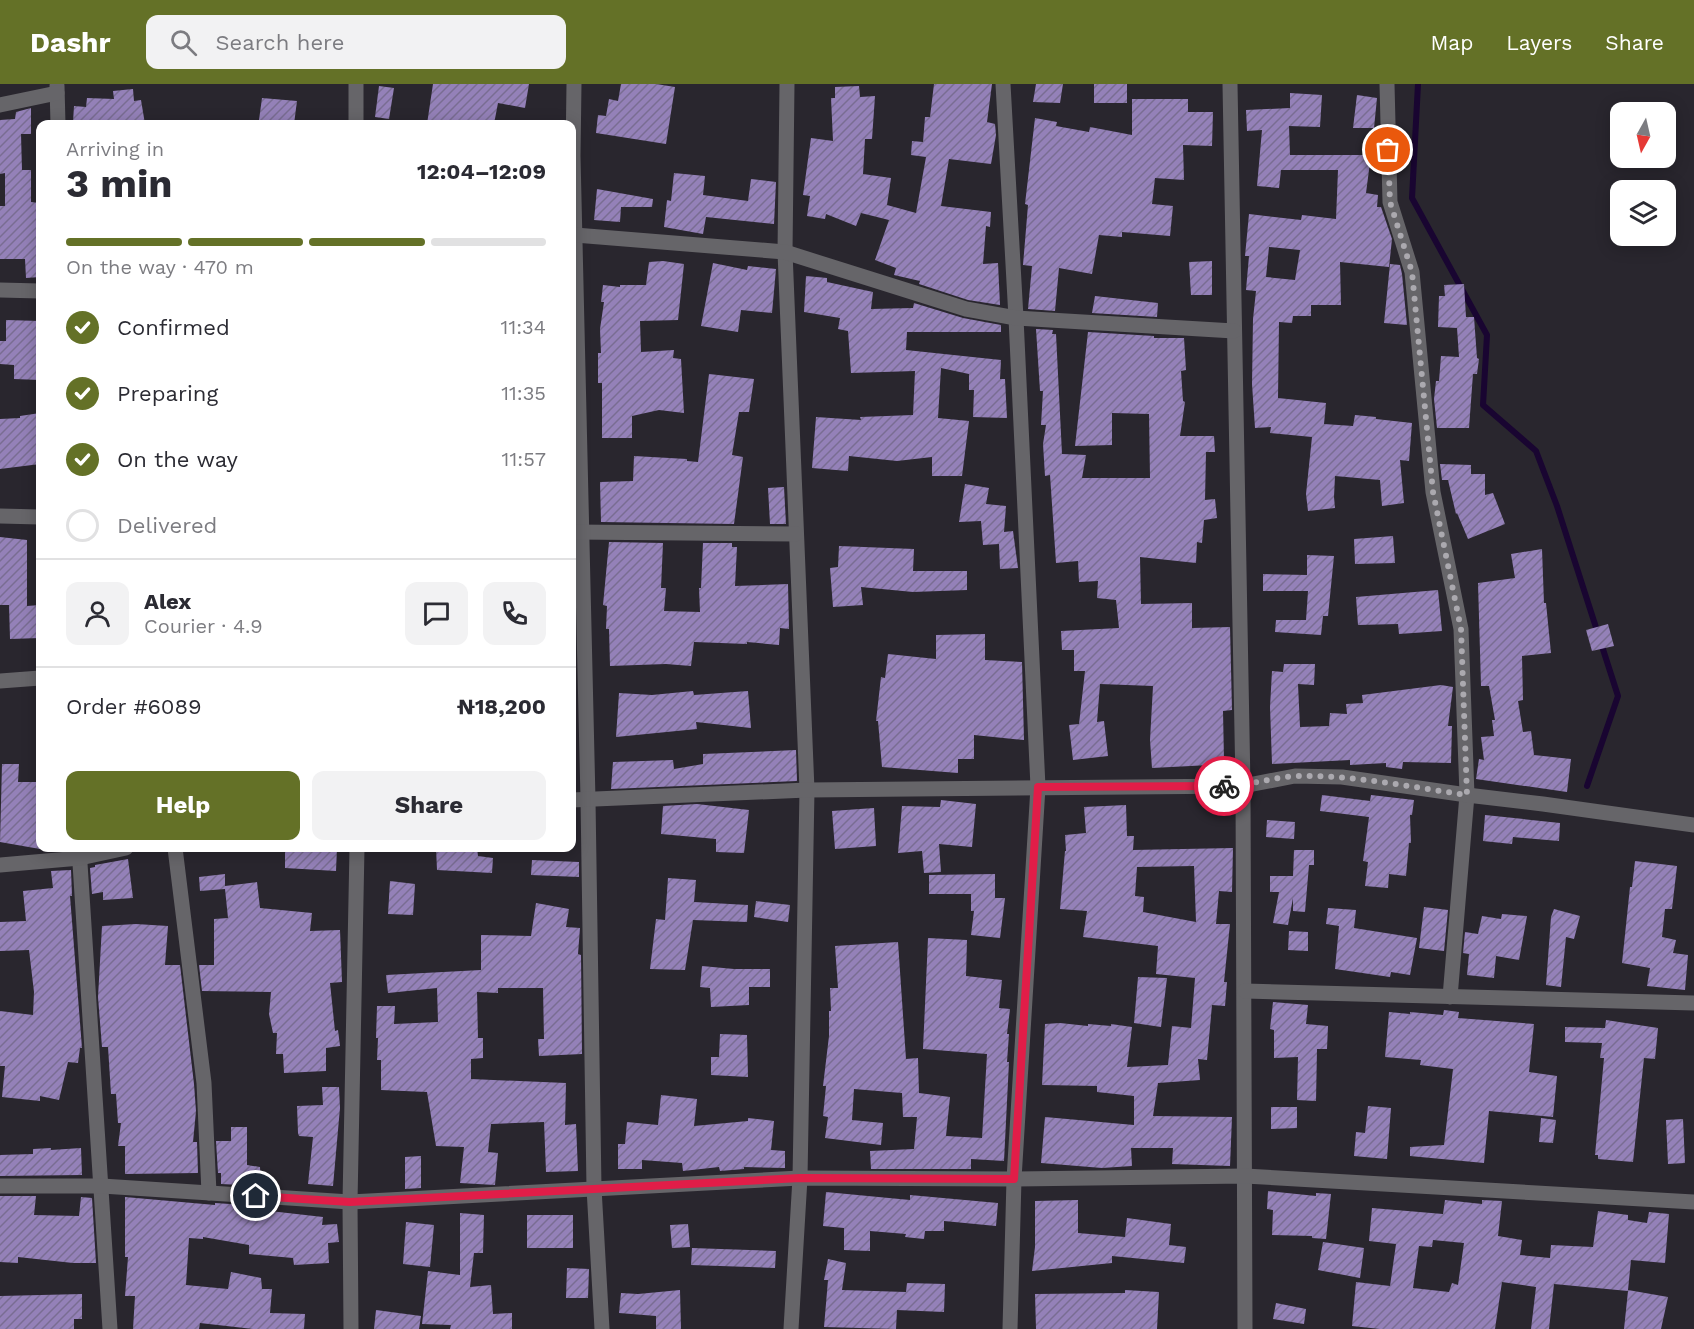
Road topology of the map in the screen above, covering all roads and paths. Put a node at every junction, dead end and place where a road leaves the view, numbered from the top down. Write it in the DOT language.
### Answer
graph roads {
  1 [pos="356,84"];
  2 [pos="574,84"];
  3 [pos="788,84"];
  4 [pos="1003,84"];
  5 [pos="1230,84"];
  6 [pos="1388,84"];
  7 [pos="57,88"];
  8 [pos="0,105"];
  9 [pos="58,120"];
  10 [pos="356,120"];
  11 [pos="574,120"];
  12 [pos="576,235"];
  13 [pos="784,252"];
  14 [pos="0,290"];
  15 [pos="36,291"];
  16 [pos="1016,318"];
  17 [pos="1234,331"];
  18 [pos="576,465"];
  19 [pos="0,516"];
  20 [pos="36,517"];
  21 [pos="577,532"];
  22 [pos="796,534"];
  23 [pos="36,678"];
  24 [pos="0,681"];
  25 [pos="1243,786"];
  26 [pos="1038,787"];
  27 [pos="807,790"];
  28 [pos="1467,795"];
  29 [pos="576,800"];
  30 [pos="588,800"];
  31 [pos="1694,825"];
  32 [pos="175,852"];
  33 [pos="357,852"];
  34 [pos="79,853"];
  35 [pos="0,865"];
  36 [pos="1245,991"];
  37 [pos="1450,997"];
  38 [pos="1694,1003"];
  39 [pos="1245,1176"];
  40 [pos="800,1178"];
  41 [pos="1014,1179"];
  42 [pos="0,1186"];
  43 [pos="102,1186"];
  44 [pos="594,1188"];
  45 [pos="209,1192"];
  46 [pos="350,1202"];
  47 [pos="1694,1202"];
  48 [pos="110,1329"];
  49 [pos="351,1329"];
  50 [pos="602,1329"];
  51 [pos="791,1329"];
  52 [pos="1010,1329"];
  53 [pos="1245,1329"];
  1 -- 10 [label="street"];
  2 -- 11 [label="street"];
  3 -- 13 [label="street"];
  4 -- 16 [label="street"];
  5 -- 17 [label="street"];
  6 -- 28 [label="street"];
  7 -- 8 [label="street"];
  7 -- 9 [label="street"];
  12 -- 13 [label="street"];
  13 -- 16 [label="street"];
  13 -- 22 [label="street"];
  14 -- 15 [label="street"];
  16 -- 17 [label="street"];
  16 -- 26 [label="street"];
  17 -- 25 [label="street"];
  18 -- 21 [label="street"];
  19 -- 20 [label="street"];
  21 -- 22 [label="street"];
  21 -- 30 [label="street"];
  22 -- 27 [label="street"];
  23 -- 24 [label="street"];
  25 -- 26 [label="street"];
  25 -- 28 [label="street"];
  25 -- 36 [label="street"];
  26 -- 27 [label="street"];
  26 -- 41 [label="street"];
  27 -- 30 [label="street"];
  27 -- 40 [label="street"];
  28 -- 31 [label="street"];
  28 -- 37 [label="street"];
  29 -- 30 [label="street"];
  30 -- 44 [label="street"];
  32 -- 45 [label="street"];
  33 -- 46 [label="street"];
  34 -- 35 [label="street"];
  34 -- 43 [label="street"];
  36 -- 37 [label="street"];
  36 -- 39 [label="street"];
  37 -- 38 [label="street"];
  39 -- 41 [label="street"];
  39 -- 47 [label="street"];
  39 -- 53 [label="street"];
  40 -- 41 [label="street"];
  40 -- 44 [label="street"];
  40 -- 51 [label="street"];
  41 -- 52 [label="street"];
  42 -- 43 [label="street"];
  43 -- 45 [label="street"];
  43 -- 48 [label="street"];
  44 -- 46 [label="street"];
  44 -- 50 [label="street"];
  45 -- 46 [label="street"];
  46 -- 49 [label="street"];
}
